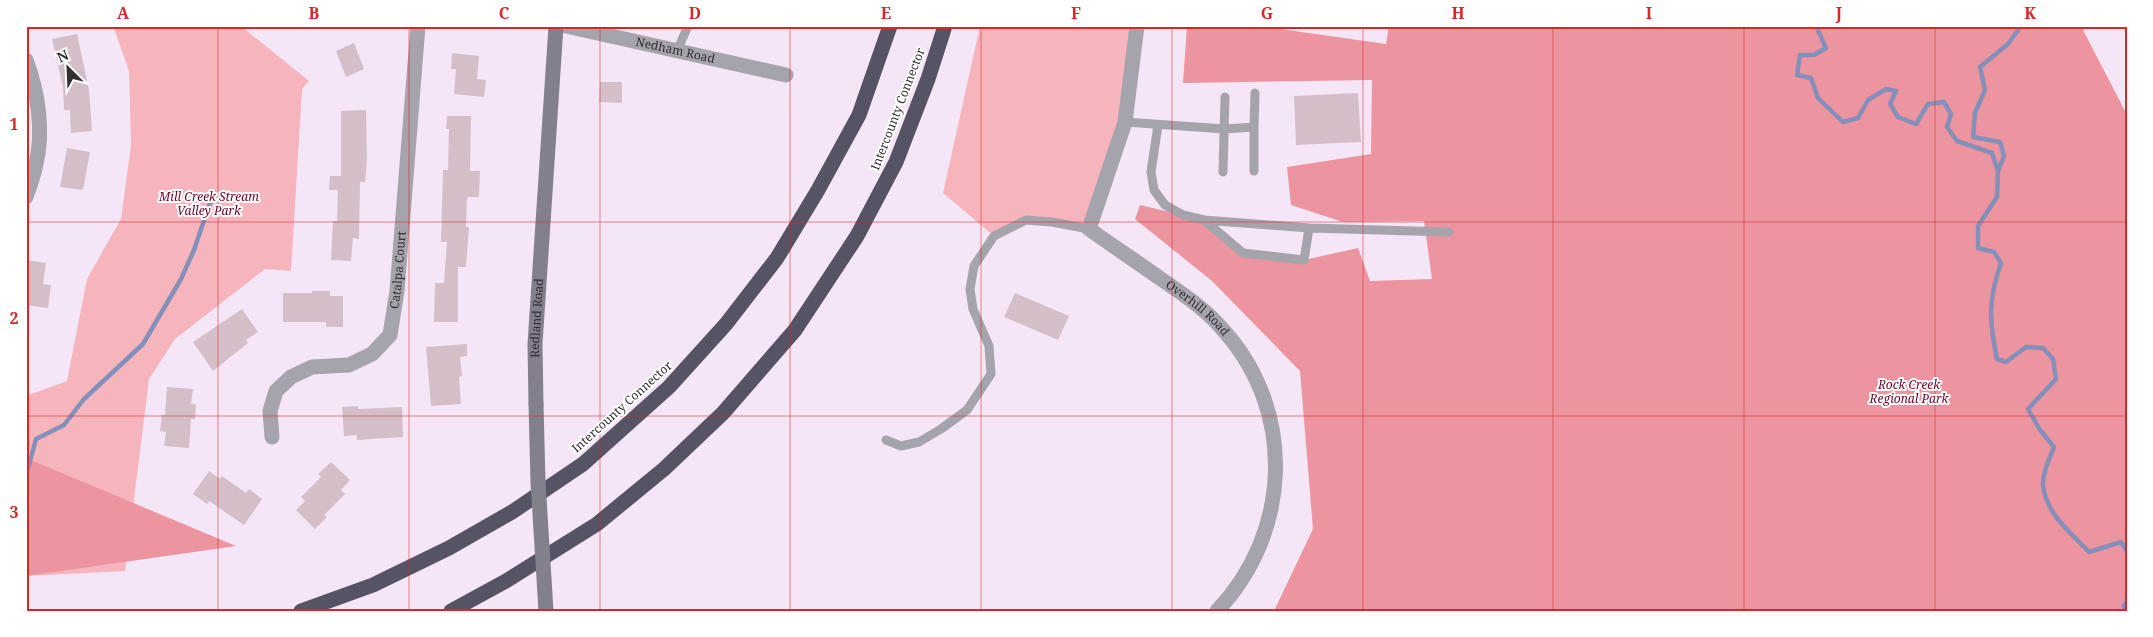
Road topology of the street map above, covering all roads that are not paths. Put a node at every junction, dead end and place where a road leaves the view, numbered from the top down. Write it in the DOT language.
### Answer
graph roads {
  1 [pos="418,26"];
  2 [pos="556,26"];
  3 [pos="566,26"];
  4 [pos="688,26"];
  5 [pos="890,26"];
  6 [pos="945,26"];
  7 [pos="1137,26"];
  8 [pos="678,51"];
  9 [pos="26,60"];
  10 [pos="786,75"];
  11 [pos="1255,93"];
  12 [pos="1225,97"];
  13 [pos="1125,122"];
  14 [pos="1158,125"];
  15 [pos="1254,127"];
  16 [pos="1225,129"];
  17 [pos="1254,170"];
  18 [pos="1223,172"];
  19 [pos="26,198"];
  20 [pos="1204,220"];
  21 [pos="1309,228"];
  22 [pos="1089,229"];
  23 [pos="1449,232"];
  24 [pos="272,437"];
  25 [pos="886,440"];
  26 [pos="301,611"];
  27 [pos="451,611"];
  28 [pos="546,611"];
  29 [pos="1217,611"];
  1 -- 24 [label="street, Catalpa Court"];
  2 -- 28 [label="main road, Redland Road, bridge"];
  3 -- 8 [label="street, Nedham Road"];
  4 -- 8 [label="lane"];
  5 -- 26 [label="highway, Intercounty Connector"];
  6 -- 27 [label="highway, Intercounty Connector"];
  7 -- 13 [label="street"];
  8 -- 10 [label="street, Nedham Road"];
  9 -- 19 [label="street"];
  11 -- 15 [label="lane"];
  12 -- 16 [label="lane"];
  13 -- 14 [label="lane"];
  13 -- 22 [label="street"];
  14 -- 16 [label="lane"];
  14 -- 20 [label="lane"];
  15 -- 16 [label="lane"];
  15 -- 17 [label="lane"];
  16 -- 18 [label="lane"];
  20 -- 21 [label="lane"];
  20 -- 21 [label="lane"];
  21 -- 23 [label="lane"];
  22 -- 25 [label="lane"];
  22 -- 29 [label="street, Overhill Road"];
}
